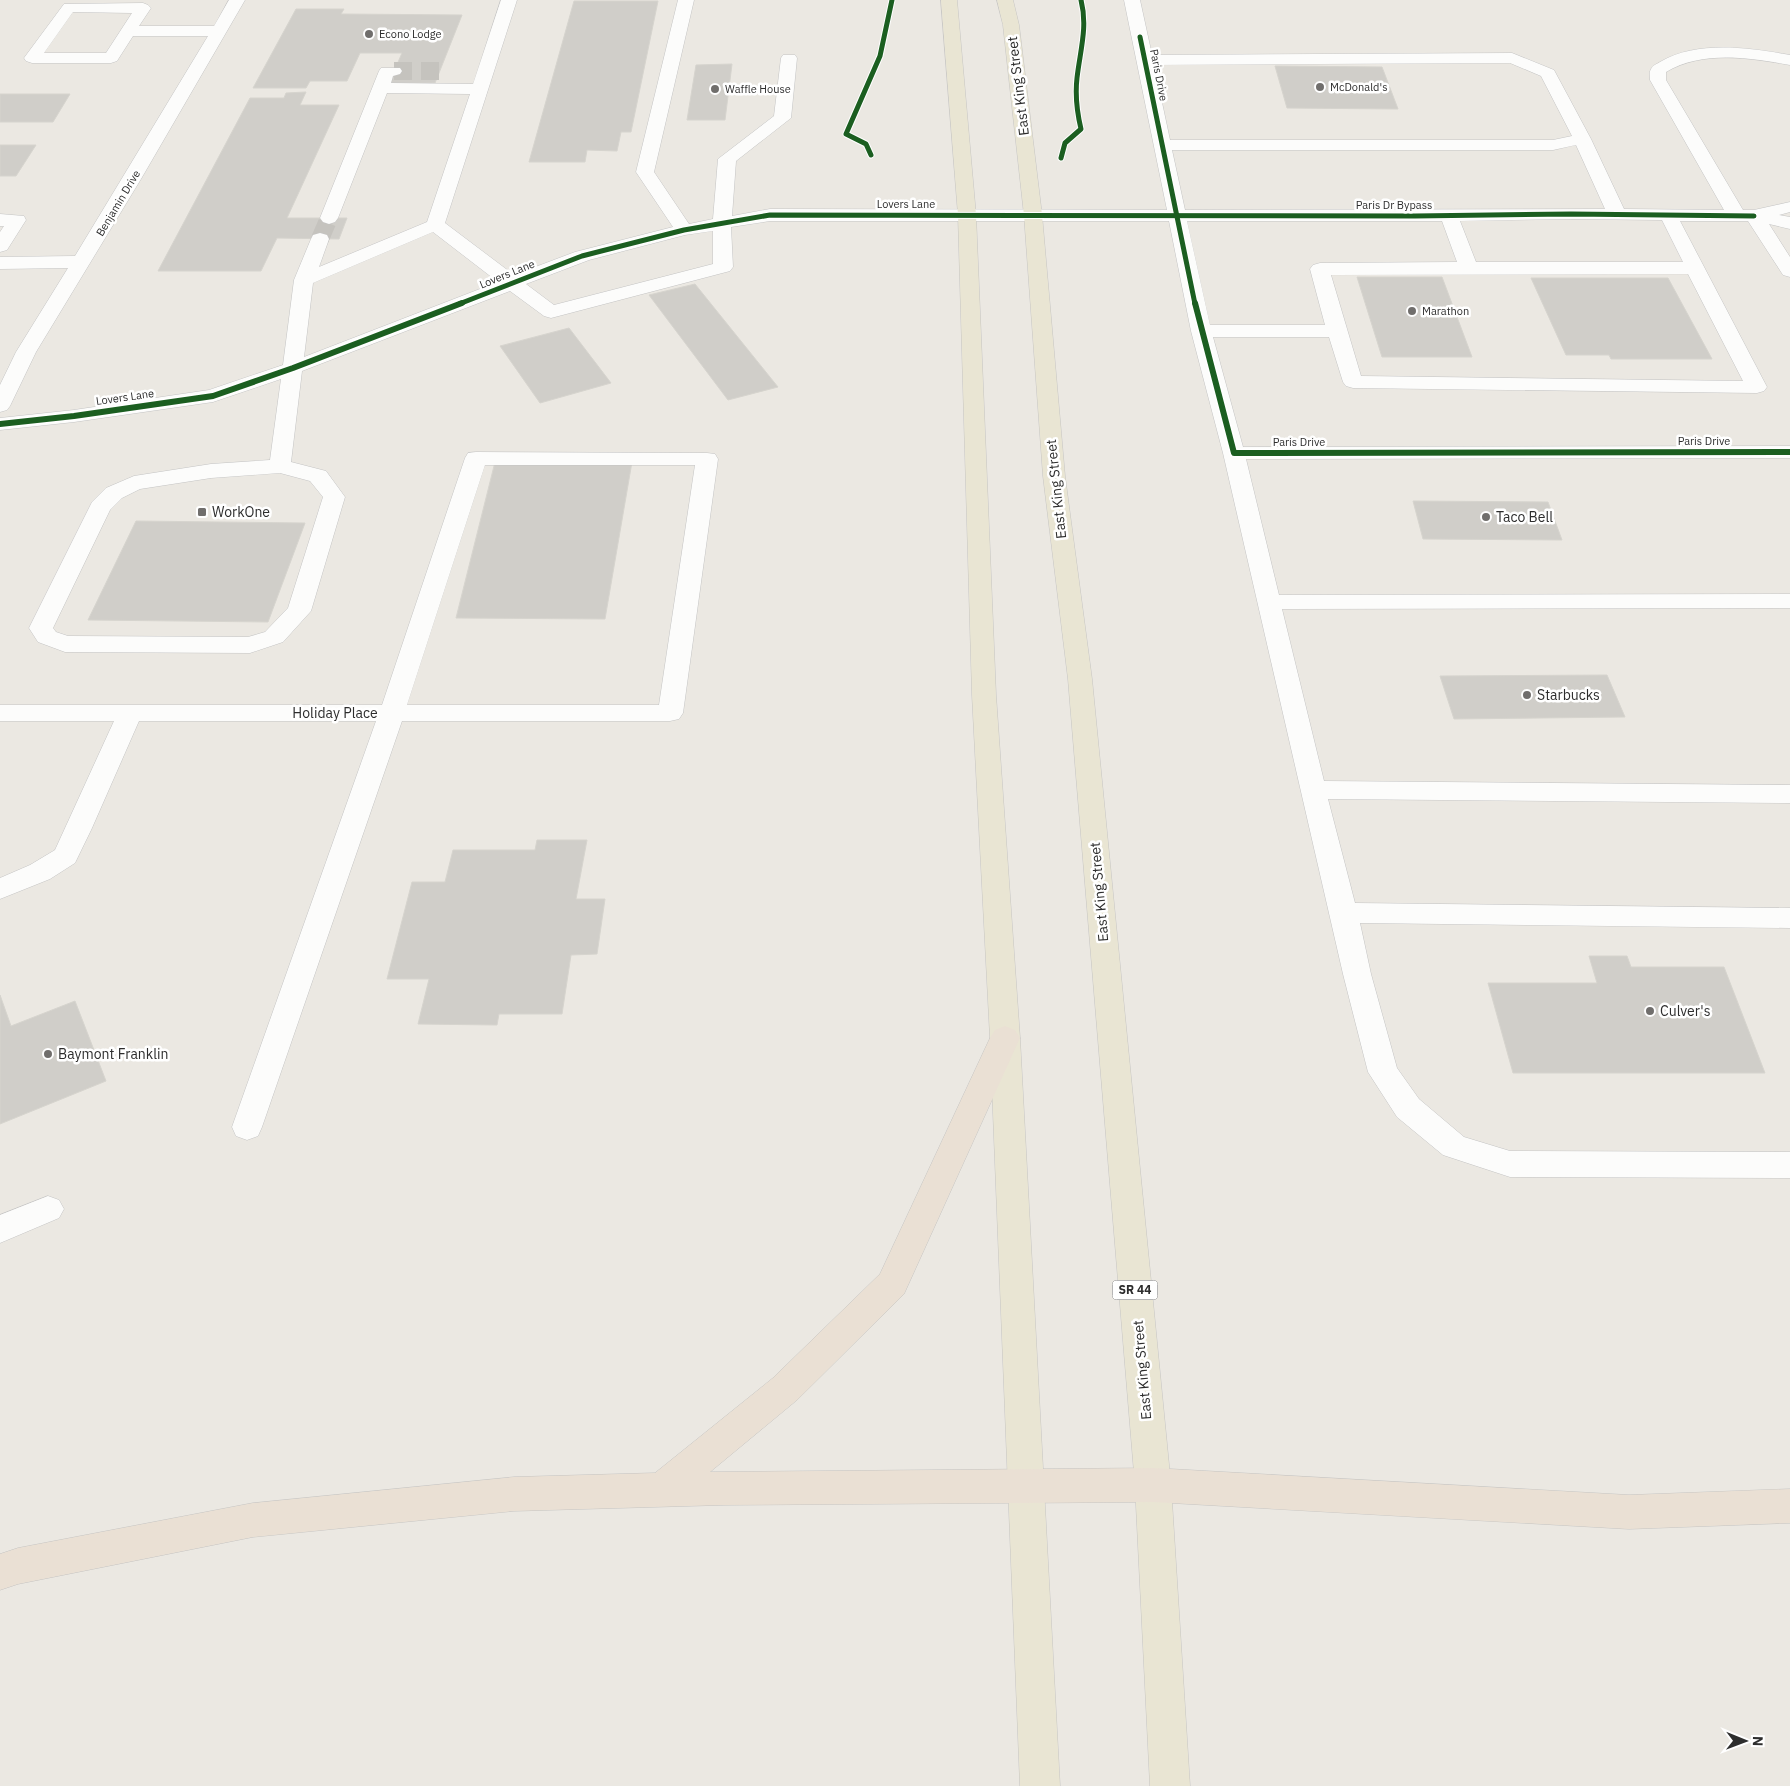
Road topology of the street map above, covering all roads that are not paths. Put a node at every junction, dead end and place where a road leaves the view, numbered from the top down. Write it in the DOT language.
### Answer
graph roads {
  1 [pos="237,0"];
  2 [pos="509,0"];
  3 [pos="686,0"];
  4 [pos="948,0"];
  5 [pos="1005,0"];
  6 [pos="1132,0"];
  7 [pos="128,31"];
  8 [pos="219,31"];
  9 [pos="789,58"];
  10 [pos="1145,60"];
  11 [pos="1790,60"];
  12 [pos="394,71"];
  13 [pos="467,71"];
  14 [pos="485,72"];
  15 [pos="381,88"];
  16 [pos="480,89"];
  17 [pos="1582,140"];
  18 [pos="1162,146"];
  19 [pos="1790,207"];
  20 [pos="1617,214"];
  21 [pos="967,215"];
  22 [pos="1033,215"];
  23 [pos="1176,215"];
  24 [pos="1668,215"];
  25 [pos="1449,216"];
  26 [pos="1745,216"];
  27 [pos="329,218"];
  28 [pos="0,220"];
  29 [pos="722,223"];
  30 [pos="1790,223"];
  31 [pos="435,226"];
  32 [pos="684,230"];
  33 [pos="320,239"];
  34 [pos="0,246"];
  35 [pos="82,262"];
  36 [pos="0,263"];
  37 [pos="1469,268"];
  38 [pos="1695,268"];
  39 [pos="1790,271"];
  40 [pos="304,280"];
  41 [pos="512,284"];
  42 [pos="1201,331"];
  43 [pos="1337,331"];
  44 [pos="294,368"];
  45 [pos="0,406"];
  46 [pos="0,424"];
  47 [pos="1790,452"];
  48 [pos="1234,453"];
  49 [pos="280,466"];
  50 [pos="1790,601"];
  51 [pos="1268,602"];
  52 [pos="0,713"];
  53 [pos="130,713"];
  54 [pos="392,713"];
  55 [pos="1313,790"];
  56 [pos="1790,794"];
  57 [pos="0,889"];
  58 [pos="1344,913"];
  59 [pos="1790,918"];
  60 [pos="1005,1038"];
  61 [pos="247,1127"];
  62 [pos="1790,1165"];
  63 [pos="48,1209"];
  64 [pos="0,1229"];
  65 [pos="1153,1485"];
  66 [pos="1025,1487"];
  67 [pos="661,1490"];
  68 [pos="1790,1506"];
  69 [pos="0,1572"];
  70 [pos="1040,1786"];
  71 [pos="1170,1786"];
  1 -- 8 [label="street, Benjamin Drive"];
  2 -- 14 [label="street"];
  3 -- 32 [label="street"];
  4 -- 21 [label="main road"];
  5 -- 22 [label="main road, East King Street"];
  6 -- 10 [label="street, Paris Drive"];
  7 -- 7 [label="street"];
  7 -- 8 [label="street"];
  8 -- 35 [label="street, Benjamin Drive"];
  9 -- 29 [label="street"];
  10 -- 17 [label="street"];
  10 -- 18 [label="street, Paris Drive"];
  11 -- 26 [label="street"];
  12 -- 15 [label="street"];
  13 -- 14 [label="street"];
  14 -- 16 [label="street"];
  15 -- 16 [label="street"];
  15 -- 27 [label="street"];
  16 -- 31 [label="street"];
  17 -- 18 [label="street"];
  17 -- 20 [label="street"];
  18 -- 23 [label="street, Paris Drive"];
  19 -- 26 [label="street, Paris Dr Bypass"];
  20 -- 24 [label="street, Paris Dr Bypass"];
  20 -- 25 [label="street, Paris Dr Bypass"];
  21 -- 22 [label="street, Lovers Lane"];
  21 -- 29 [label="street, Lovers Lane"];
  21 -- 60 [label="main road"];
  22 -- 23 [label="street, Paris Dr Bypass"];
  22 -- 65 [label="main road, East King Street / SR 44"];
  23 -- 25 [label="street, Paris Dr Bypass"];
  23 -- 42 [label="street, Paris Drive"];
  24 -- 26 [label="street, Paris Dr Bypass"];
  24 -- 38 [label="street"];
  25 -- 37 [label="street"];
  26 -- 30 [label="street, Paris Dr Bypass"];
  26 -- 39 [label="street"];
  28 -- 34 [label="street"];
  29 -- 32 [label="street, Lovers Lane"];
  29 -- 41 [label="street"];
  31 -- 40 [label="street"];
  31 -- 41 [label="street"];
  32 -- 41 [label="street, Lovers Lane"];
  33 -- 40 [label="street"];
  35 -- 36 [label="street"];
  35 -- 45 [label="street, Benjamin Drive"];
  37 -- 38 [label="street"];
  37 -- 43 [label="street"];
  38 -- 43 [label="street"];
  40 -- 44 [label="street"];
  41 -- 44 [label="street, Lovers Lane"];
  42 -- 43 [label="street"];
  42 -- 48 [label="street, Paris Drive"];
  44 -- 46 [label="street, Lovers Lane"];
  44 -- 49 [label="street"];
  47 -- 48 [label="street, Paris Drive"];
  48 -- 51 [label="street"];
  49 -- 49 [label="street"];
  50 -- 51 [label="street"];
  51 -- 55 [label="street"];
  52 -- 53 [label="street, Holiday Place"];
  53 -- 54 [label="street, Holiday Place"];
  53 -- 57 [label="street"];
  54 -- 54 [label="street, Holiday Place"];
  54 -- 61 [label="street"];
  55 -- 56 [label="street"];
  55 -- 58 [label="street"];
  58 -- 59 [label="street"];
  58 -- 62 [label="street"];
  60 -- 66 [label="main road"];
  60 -- 67 [label="highway"];
  63 -- 64 [label="street"];
  65 -- 66 [label="highway"];
  65 -- 68 [label="highway"];
  65 -- 71 [label="main road, East King Street / SR 44"];
  66 -- 67 [label="highway"];
  66 -- 70 [label="main road"];
  67 -- 69 [label="highway"];
}
